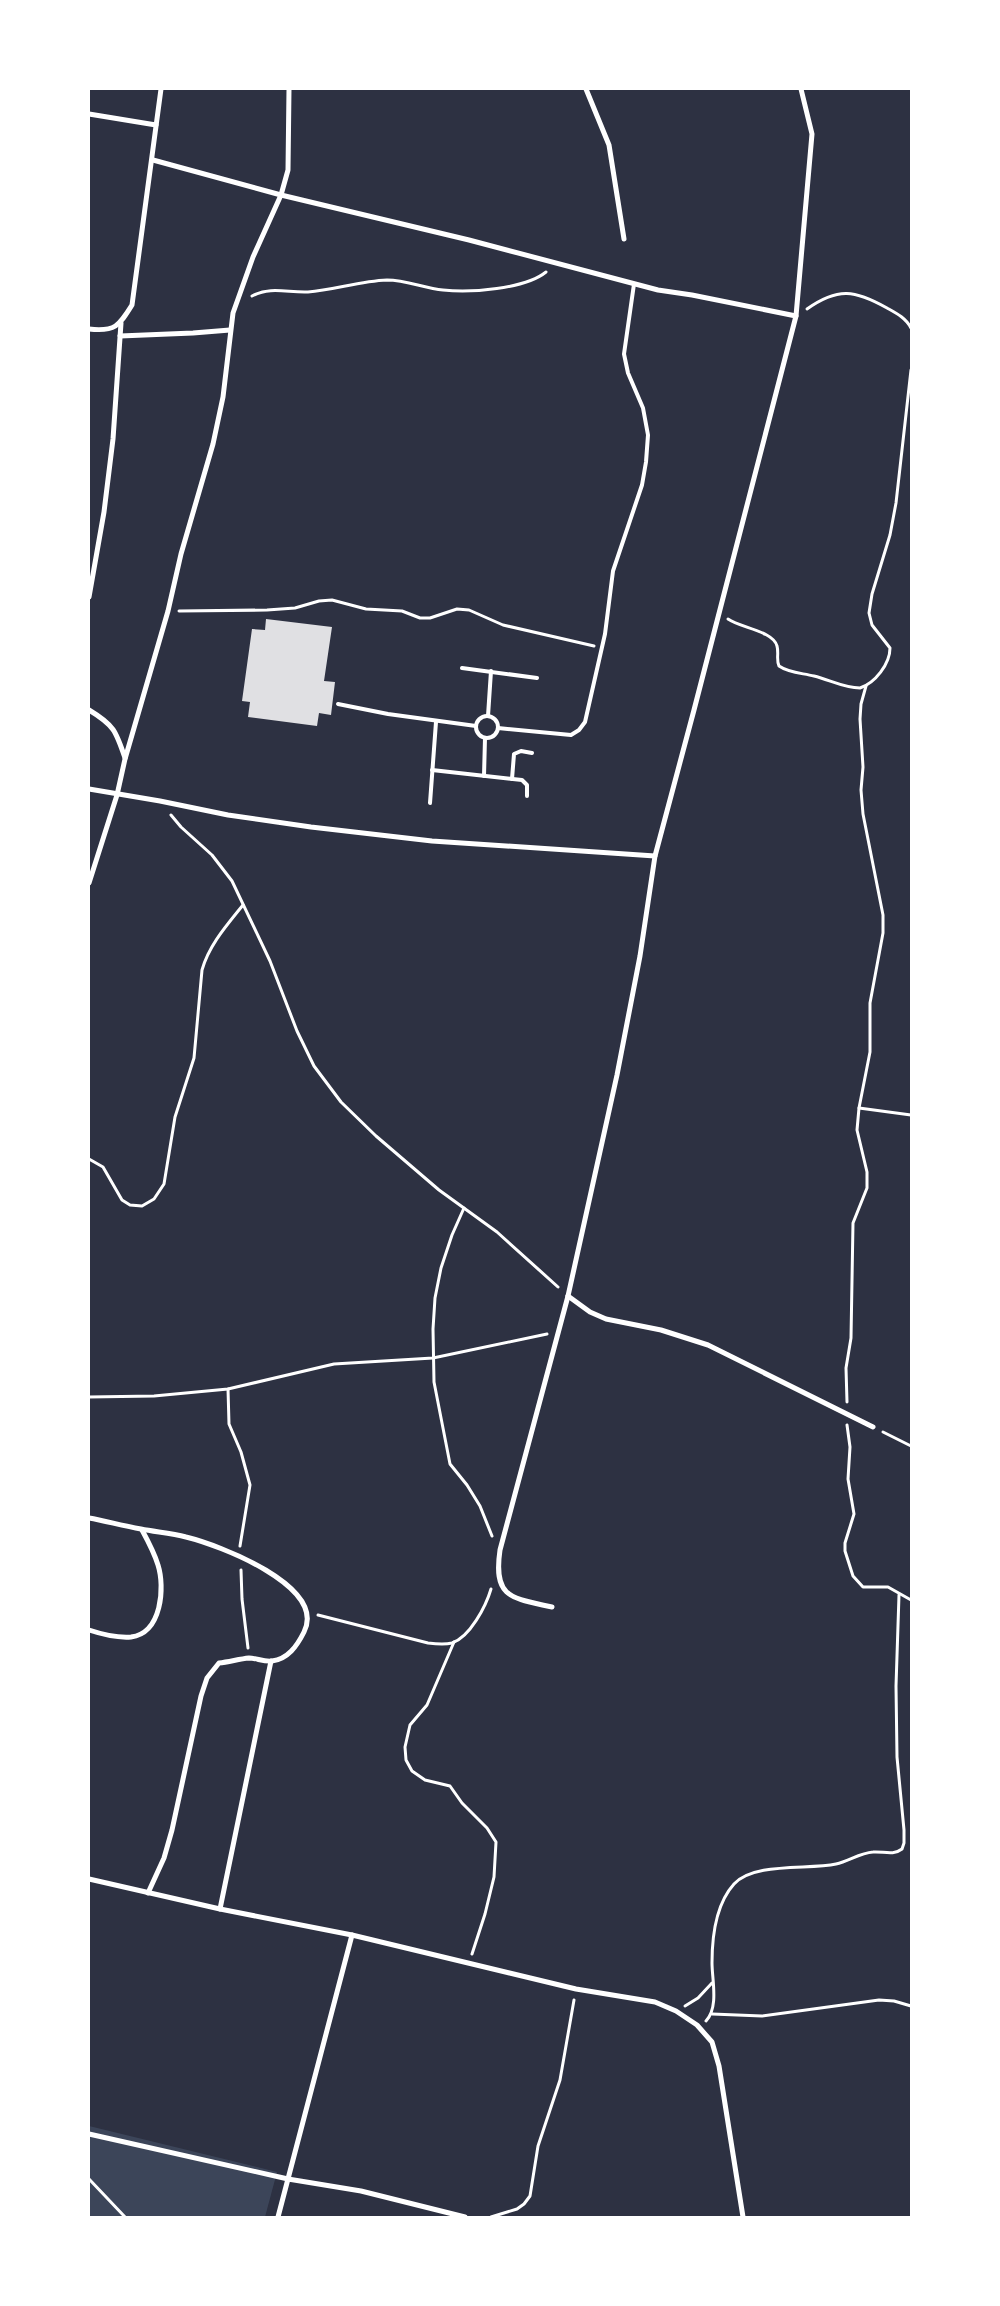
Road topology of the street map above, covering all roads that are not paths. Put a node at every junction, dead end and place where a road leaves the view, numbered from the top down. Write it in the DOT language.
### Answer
graph roads {
  1 [pos="161,89"];
  2 [pos="289,89"];
  3 [pos="586,89"];
  4 [pos="801,89"];
  5 [pos="89,114"];
  6 [pos="156,125"];
  7 [pos="153,160"];
  8 [pos="281,195"];
  9 [pos="624,238"];
  10 [pos="634,284"];
  11 [pos="796,316"];
  12 [pos="121,324"];
  13 [pos="89,329"];
  14 [pos="230,330"];
  15 [pos="120,336"];
  16 [pos="89,597"];
  17 [pos="462,668"];
  18 [pos="491,672"];
  19 [pos="538,678"];
  20 [pos="338,704"];
  21 [pos="89,710"];
  22 [pos="488,716"];
  23 [pos="436,722"];
  24 [pos="476,726"];
  25 [pos="498,728"];
  26 [pos="485,738"];
  27 [pos="532,753"];
  28 [pos="125,759"];
  29 [pos="432,770"];
  30 [pos="484,776"];
  31 [pos="512,779"];
  32 [pos="89,789"];
  33 [pos="117,794"];
  34 [pos="526,796"];
  35 [pos="430,803"];
  36 [pos="655,856"];
  37 [pos="89,883"];
  38 [pos="568,1296"];
  39 [pos="873,1427"];
  40 [pos="89,1518"];
  41 [pos="142,1530"];
  42 [pos="552,1607"];
  43 [pos="89,1630"];
  44 [pos="271,1661"];
  45 [pos="89,1879"];
  46 [pos="148,1893"];
  47 [pos="220,1909"];
  48 [pos="352,1935"];
  49 [pos="89,2134"];
  50 [pos="288,2179"];
  51 [pos="278,2217"];
  52 [pos="465,2217"];
  53 [pos="743,2217"];
  1 -- 6 [label="street"];
  2 -- 8 [label="street"];
  3 -- 9 [label="street"];
  4 -- 11 [label="street"];
  5 -- 6 [label="street"];
  6 -- 7 [label="street"];
  7 -- 8 [label="street"];
  7 -- 12 [label="street"];
  8 -- 10 [label="street"];
  8 -- 14 [label="street"];
  10 -- 11 [label="street"];
  10 -- 25 [label="lane"];
  11 -- 36 [label="street"];
  12 -- 13 [label="street"];
  12 -- 15 [label="street"];
  14 -- 15 [label="street"];
  14 -- 28 [label="street"];
  15 -- 16 [label="street"];
  17 -- 18 [label="lane"];
  18 -- 19 [label="lane"];
  18 -- 22 [label="lane"];
  20 -- 23 [label="lane"];
  21 -- 28 [label="street"];
  22 -- 24 [label="lane"];
  22 -- 25 [label="lane"];
  23 -- 24 [label="lane"];
  23 -- 29 [label="lane"];
  24 -- 26 [label="lane"];
  25 -- 26 [label="lane"];
  26 -- 30 [label="lane"];
  27 -- 31 [label="lane"];
  28 -- 33 [label="street"];
  29 -- 30 [label="lane"];
  29 -- 35 [label="lane"];
  30 -- 31 [label="lane"];
  31 -- 34 [label="lane"];
  32 -- 33 [label="street"];
  33 -- 36 [label="street"];
  33 -- 37 [label="street"];
  36 -- 38 [label="street"];
  38 -- 39 [label="street"];
  38 -- 42 [label="street"];
  40 -- 41 [label="street"];
  41 -- 43 [label="street"];
  41 -- 44 [label="street"];
  44 -- 46 [label="street"];
  44 -- 47 [label="street"];
  45 -- 46 [label="street"];
  46 -- 47 [label="street"];
  47 -- 48 [label="street"];
  48 -- 50 [label="street"];
  48 -- 53 [label="street"];
  49 -- 50 [label="street"];
  50 -- 51 [label="street"];
  50 -- 52 [label="street"];
}
